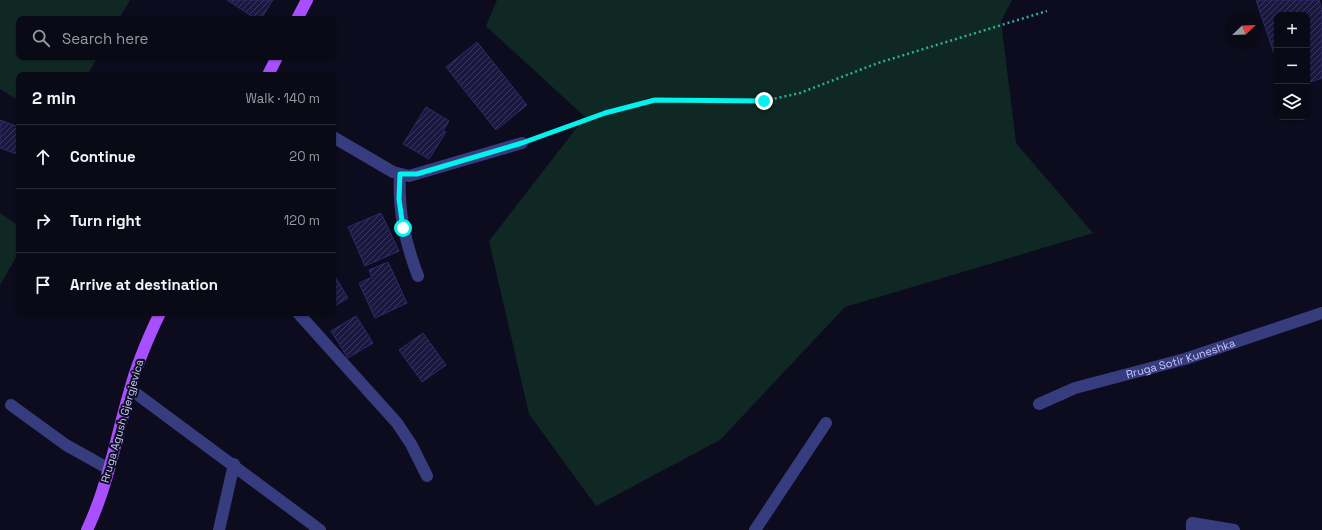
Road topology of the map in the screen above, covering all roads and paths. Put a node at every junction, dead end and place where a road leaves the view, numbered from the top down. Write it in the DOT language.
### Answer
graph roads {
  1 [pos="307,0"];
  2 [pos="1047,11"];
  3 [pos="299,16"];
  4 [pos="276,60"];
  5 [pos="270,72"];
  6 [pos="336,139"];
  7 [pos="522,143"];
  8 [pos="400,174"];
  9 [pos="418,276"];
  10 [pos="1322,313"];
  11 [pos="159,316"];
  12 [pos="301,316"];
  13 [pos="130,389"];
  14 [pos="1039,404"];
  15 [pos="11,405"];
  16 [pos="826,423"];
  17 [pos="234,464"];
  18 [pos="109,469"];
  19 [pos="427,476"];
  20 [pos="87,530"];
  21 [pos="219,530"];
  22 [pos="320,530"];
  23 [pos="755,530"];
  24 [pos="1192,530"];
  25 [pos="1234,530"];
  1 -- 3 [label="main road"];
  2 -- 7 [label="path"];
  4 -- 5 [label="main road"];
  6 -- 8 [label="street"];
  7 -- 8 [label="street"];
  8 -- 9 [label="street"];
  10 -- 14 [label="street, Rruga Sotir Kuneshka"];
  11 -- 13 [label="main road, Rruga Agush Gjergjevica"];
  12 -- 19 [label="street"];
  13 -- 17 [label="street"];
  13 -- 18 [label="main road, Rruga Agush Gjergjevica"];
  15 -- 18 [label="street"];
  16 -- 23 [label="street"];
  17 -- 21 [label="street"];
  17 -- 22 [label="street"];
  18 -- 20 [label="main road, Rruga Agush Gjergjevica"];
  24 -- 25 [label="street"];
}
